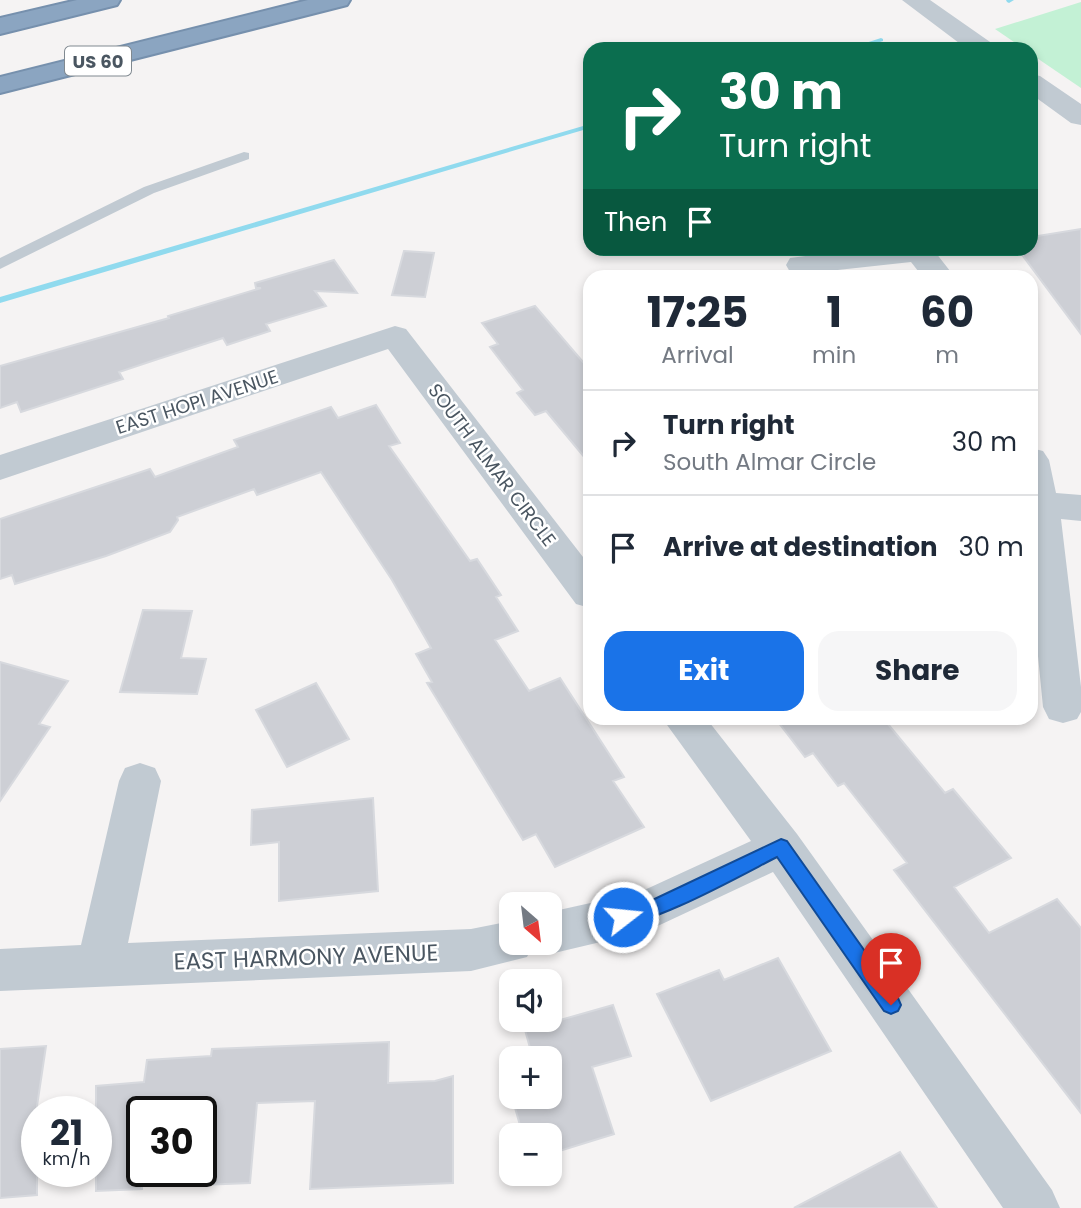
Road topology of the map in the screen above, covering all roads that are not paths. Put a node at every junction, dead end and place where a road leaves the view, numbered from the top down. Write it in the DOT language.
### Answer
graph roads {
  1 [pos="40,0"];
  2 [pos="108,0"];
  3 [pos="338,0"];
  4 [pos="914,0"];
  5 [pos="0,8"];
  6 [pos="0,26"];
  7 [pos="196,36"];
  8 [pos="974,42"];
  9 [pos="0,85"];
  10 [pos="1038,87"];
  11 [pos="0,106"];
  12 [pos="1081,117"];
  13 [pos="244,156"];
  14 [pos="883,256"];
  15 [pos="922,256"];
  16 [pos="0,264"];
  17 [pos="801,265"];
  18 [pos="933,270"];
  19 [pos="395,336"];
  20 [pos="0,468"];
  21 [pos="1038,491"];
  22 [pos="1041,504"];
  23 [pos="1081,508"];
  24 [pos="583,585"];
  25 [pos="1063,707"];
  26 [pos="688,725"];
  27 [pos="140,781"];
  28 [pos="781,847"];
  29 [pos="562,930"];
  30 [pos="499,944"];
  31 [pos="100,964"];
  32 [pos="0,970"];
  33 [pos="1034,1208"];
  1 -- 5 [label="highway"];
  2 -- 6 [label="highway"];
  3 -- 7 [label="highway, US 60"];
  4 -- 8 [label="street"];
  7 -- 9 [label="highway, US 60"];
  7 -- 11 [label="highway"];
  10 -- 12 [label="street"];
  13 -- 16 [label="lane"];
  14 -- 17 [label="street"];
  15 -- 18 [label="street"];
  19 -- 20 [label="street, EAST HOPI AVENUE"];
  19 -- 24 [label="street, SOUTH ALMAR CIRCLE"];
  21 -- 22 [label="street"];
  22 -- 23 [label="street"];
  22 -- 25 [label="street"];
  26 -- 28 [label="street"];
  27 -- 31 [label="street"];
  28 -- 29 [label="street"];
  28 -- 33 [label="street"];
  30 -- 31 [label="street, EAST HARMONY AVENUE"];
  31 -- 32 [label="street, EAST HARMONY AVENUE"];
}
